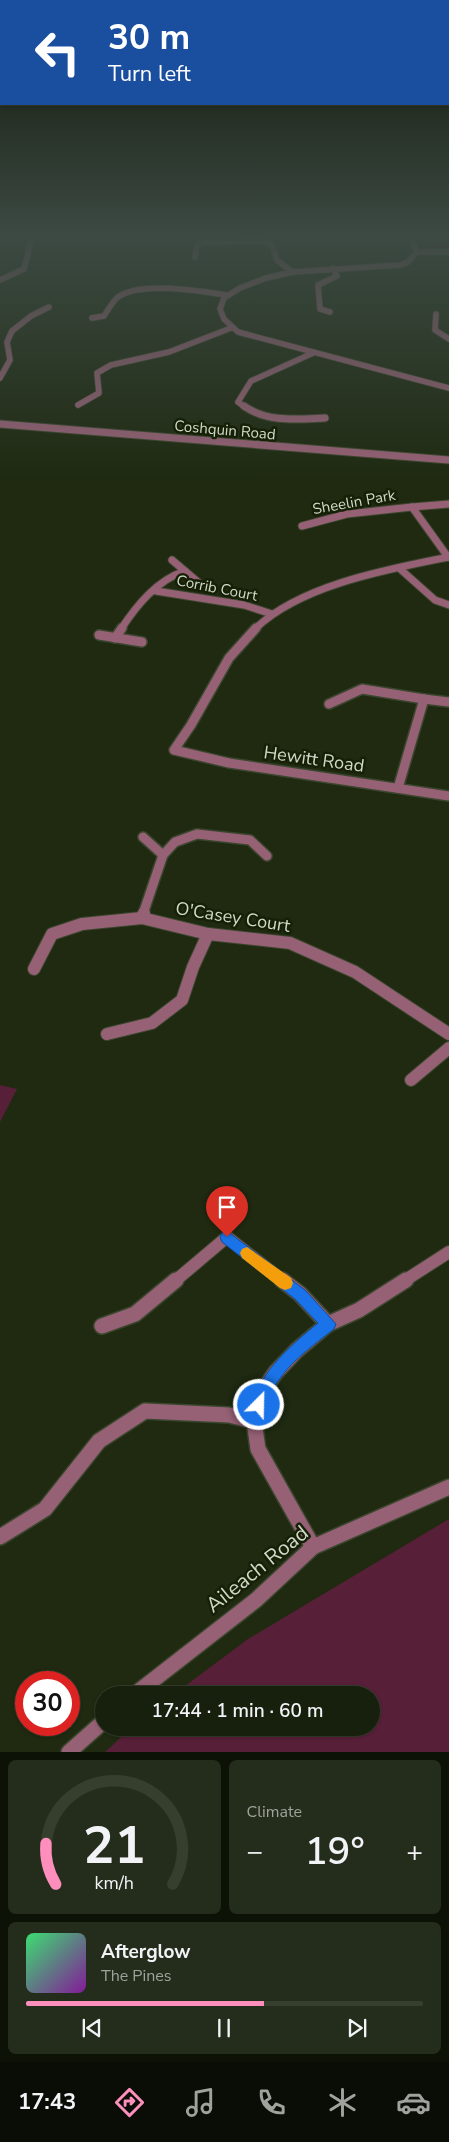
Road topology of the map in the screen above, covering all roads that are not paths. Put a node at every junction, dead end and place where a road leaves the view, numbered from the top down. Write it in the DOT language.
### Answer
graph roads {
  1 [pos="29,317"];
  2 [pos="99,317"];
  3 [pos="223,317"];
  4 [pos="436,317"];
  5 [pos="92,318"];
  6 [pos="231,328"];
  7 [pos="449,339"];
  8 [pos="3,343"];
  9 [pos="313,353"];
  10 [pos="0,378"];
  11 [pos="449,388"];
  12 [pos="78,405"];
  13 [pos="325,418"];
  14 [pos="0,424"];
  15 [pos="449,460"];
  16 [pos="449,504"];
  17 [pos="412,507"];
  18 [pos="302,526"];
  19 [pos="449,557"];
  20 [pos="172,560"];
  21 [pos="399,568"];
  22 [pos="185,571"];
  23 [pos="199,583"];
  24 [pos="156,590"];
  25 [pos="449,605"];
  26 [pos="272,614"];
  27 [pos="99,635"];
  28 [pos="116,638"];
  29 [pos="142,642"];
  30 [pos="424,699"];
  31 [pos="449,702"];
  32 [pos="329,704"];
  33 [pos="398,788"];
  34 [pos="449,796"];
  35 [pos="144,837"];
  36 [pos="163,855"];
  37 [pos="267,856"];
  38 [pos="142,918"];
  39 [pos="208,934"];
  40 [pos="34,969"];
  41 [pos="107,1034"];
  42 [pos="449,1034"];
  43 [pos="449,1048"];
  44 [pos="410,1080"];
  45 [pos="449,1252"];
  46 [pos="328,1324"];
  47 [pos="102,1326"];
  48 [pos="254,1421"];
  49 [pos="449,1487"];
  50 [pos="0,1537"];
  51 [pos="313,1548"];
  52 [pos="146,1686"];
  53 [pos="95,1729"];
  54 [pos="69,1752"];
  1 -- 8 [label="street"];
  2 -- 5 [label="street"];
  3 -- 6 [label="street"];
  4 -- 7 [label="street"];
  6 -- 9 [label="street"];
  6 -- 12 [label="street"];
  8 -- 10 [label="street"];
  9 -- 11 [label="street"];
  9 -- 13 [label="street"];
  14 -- 15 [label="street, Coshquin Road"];
  16 -- 17 [label="street, Sheelin Park"];
  17 -- 18 [label="street, Sheelin Park"];
  17 -- 19 [label="street, Sheelin Park"];
  19 -- 21 [label="street"];
  20 -- 22 [label="street, Corrib Court"];
  21 -- 25 [label="street"];
  21 -- 26 [label="street"];
  22 -- 23 [label="street, Corrib Court"];
  22 -- 24 [label="street, Corrib Court"];
  24 -- 26 [label="street, Corrib Court"];
  24 -- 28 [label="street, Corrib Court"];
  26 -- 33 [label="street, Hewitt Road"];
  27 -- 28 [label="street"];
  28 -- 29 [label="street"];
  30 -- 31 [label="street"];
  30 -- 32 [label="street"];
  30 -- 33 [label="street"];
  33 -- 34 [label="street, Hewitt Road"];
  35 -- 36 [label="street"];
  36 -- 37 [label="street"];
  36 -- 38 [label="street"];
  38 -- 39 [label="street, O'Casey Court"];
  38 -- 40 [label="street, O'Casey Court"];
  39 -- 41 [label="street"];
  39 -- 42 [label="street, O'Casey Court"];
  43 -- 44 [label="street"];
  45 -- 46 [label="street"];
  46 -- 47 [label="street"];
  46 -- 48 [label="street"];
  48 -- 50 [label="street"];
  48 -- 51 [label="street"];
  49 -- 51 [label="street, Aileach Road"];
  51 -- 52 [label="street, Aileach Road"];
  53 -- 54 [label="street"];
}
